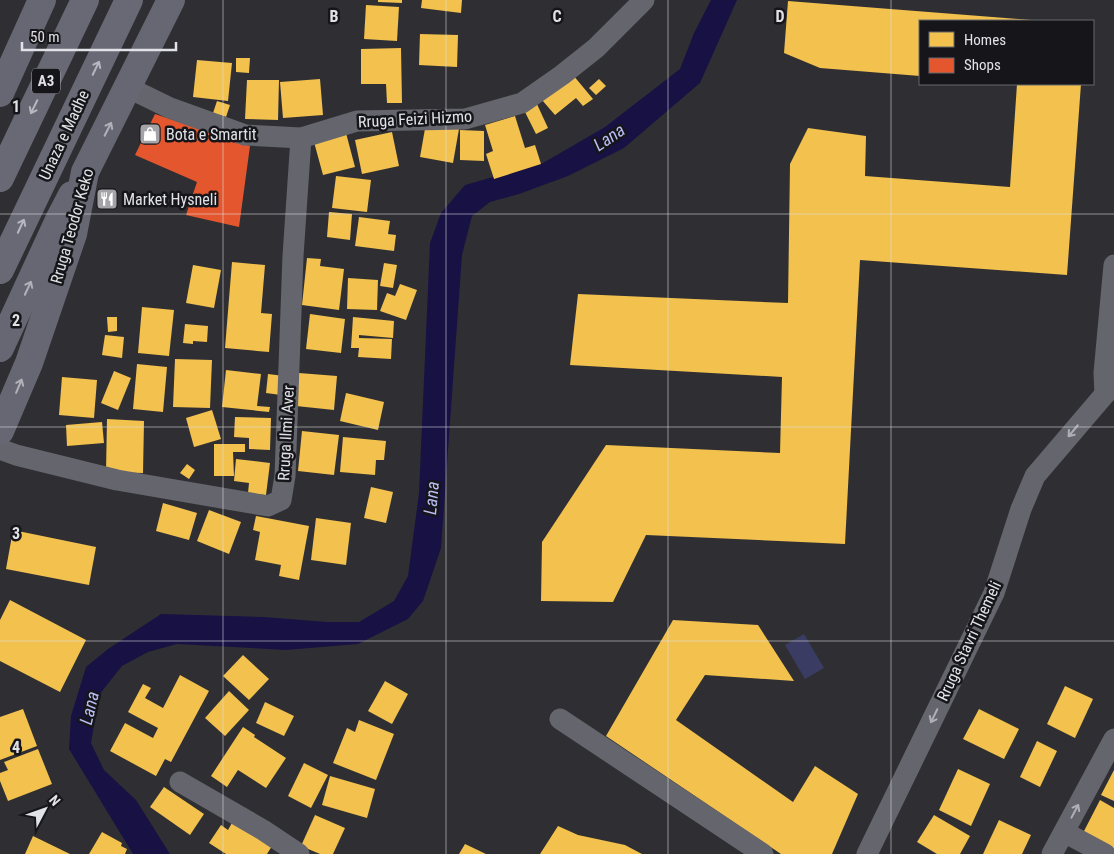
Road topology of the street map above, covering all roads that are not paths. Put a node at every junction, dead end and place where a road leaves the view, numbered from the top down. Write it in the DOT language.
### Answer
graph roads {
  1 [pos="42,0"];
  2 [pos="85,0"];
  3 [pos="128,0"];
  4 [pos="171,0"];
  5 [pos="644,0"];
  6 [pos="6,63"];
  7 [pos="129,88"];
  8 [pos="0,93"];
  9 [pos="300,138"];
  10 [pos="85,172"];
  11 [pos="0,178"];
  12 [pos="1114,265"];
  13 [pos="0,270"];
  14 [pos="0,348"];
  15 [pos="1109,397"];
  16 [pos="0,431"];
  17 [pos="0,449"];
  18 [pos="560,719"];
  19 [pos="1114,739"];
  20 [pos="180,782"];
  21 [pos="1064,832"];
  22 [pos="299,854"];
  23 [pos="763,854"];
  24 [pos="867,854"];
  25 [pos="1052,854"];
  26 [pos="1105,854"];
  1 -- 6 [label="main road"];
  2 -- 11 [label="highway, A3, one-way"];
  13 -- 3 [label="highway, Unaza e Madhe / A3, one-way"];
  4 -- 7 [label="main road, Rruga Teodor Keko"];
  5 -- 9 [label="street, Rruga Feizi Hizmo"];
  6 -- 8 [label="main road"];
  7 -- 9 [label="street, Rruga Feizi Hizmo"];
  10 -- 7 [label="main road, Rruga Teodor Keko, one-way"];
  9 -- 17 [label="street, Rruga Ilmi Aver"];
  14 -- 10 [label="main road, one-way"];
  16 -- 10 [label="main road, Rruga Teodor Keko, one-way"];
  12 -- 15 [label="street"];
  15 -- 24 [label="street, Rruga Stavri Themeli, one-way"];
  18 -- 23 [label="street"];
  21 -- 19 [label="street, one-way"];
  20 -- 22 [label="street"];
  21 -- 25 [label="street"];
  21 -- 26 [label="street"];
}
